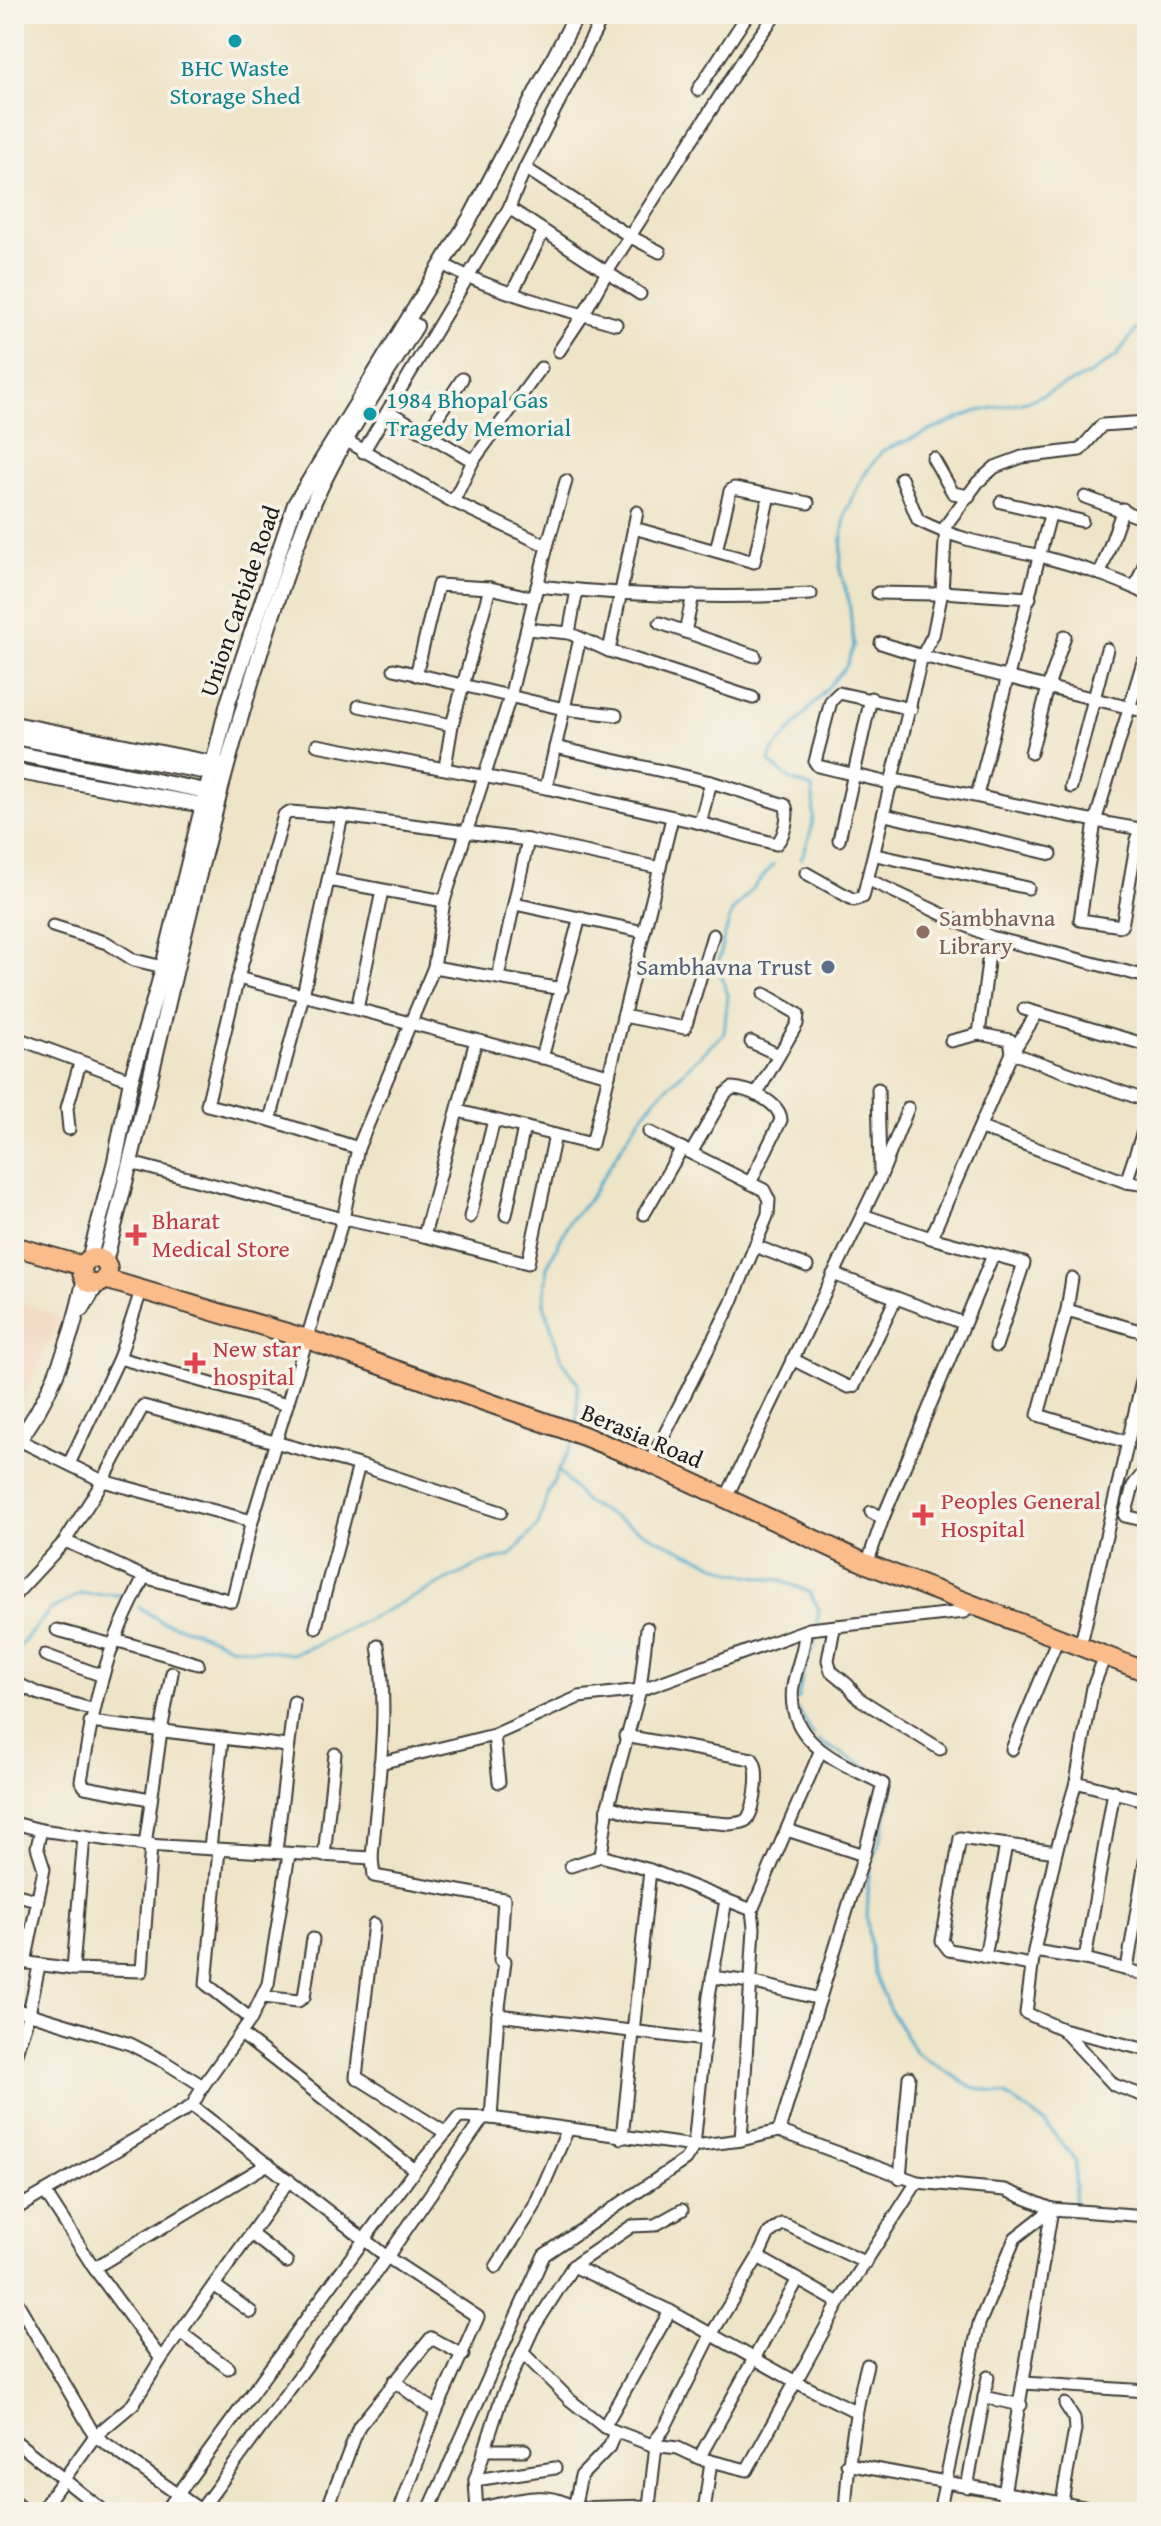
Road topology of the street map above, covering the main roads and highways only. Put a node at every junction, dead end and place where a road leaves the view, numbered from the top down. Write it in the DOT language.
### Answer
graph roads {
  1 [pos="14,1246"];
  2 [pos="96,1271"];
  3 [pos="308,1334"];
  4 [pos="868,1559"];
  5 [pos="1081,1640"];
  6 [pos="1147,1660"];
  7 [pos="1147,1672"];
  1 -- 2 [label="main road, Berasia Road"];
  2 -- 3 [label="main road, Berasia Road"];
  2 -- 3 [label="main road, Berasia Road"];
  3 -- 4 [label="main road, Berasia Road"];
  4 -- 5 [label="main road, Berasia Road"];
  4 -- 5 [label="main road, Berasia Road"];
  5 -- 6 [label="main road, Berasia Road"];
  5 -- 7 [label="main road, Berasia Road"];
}
